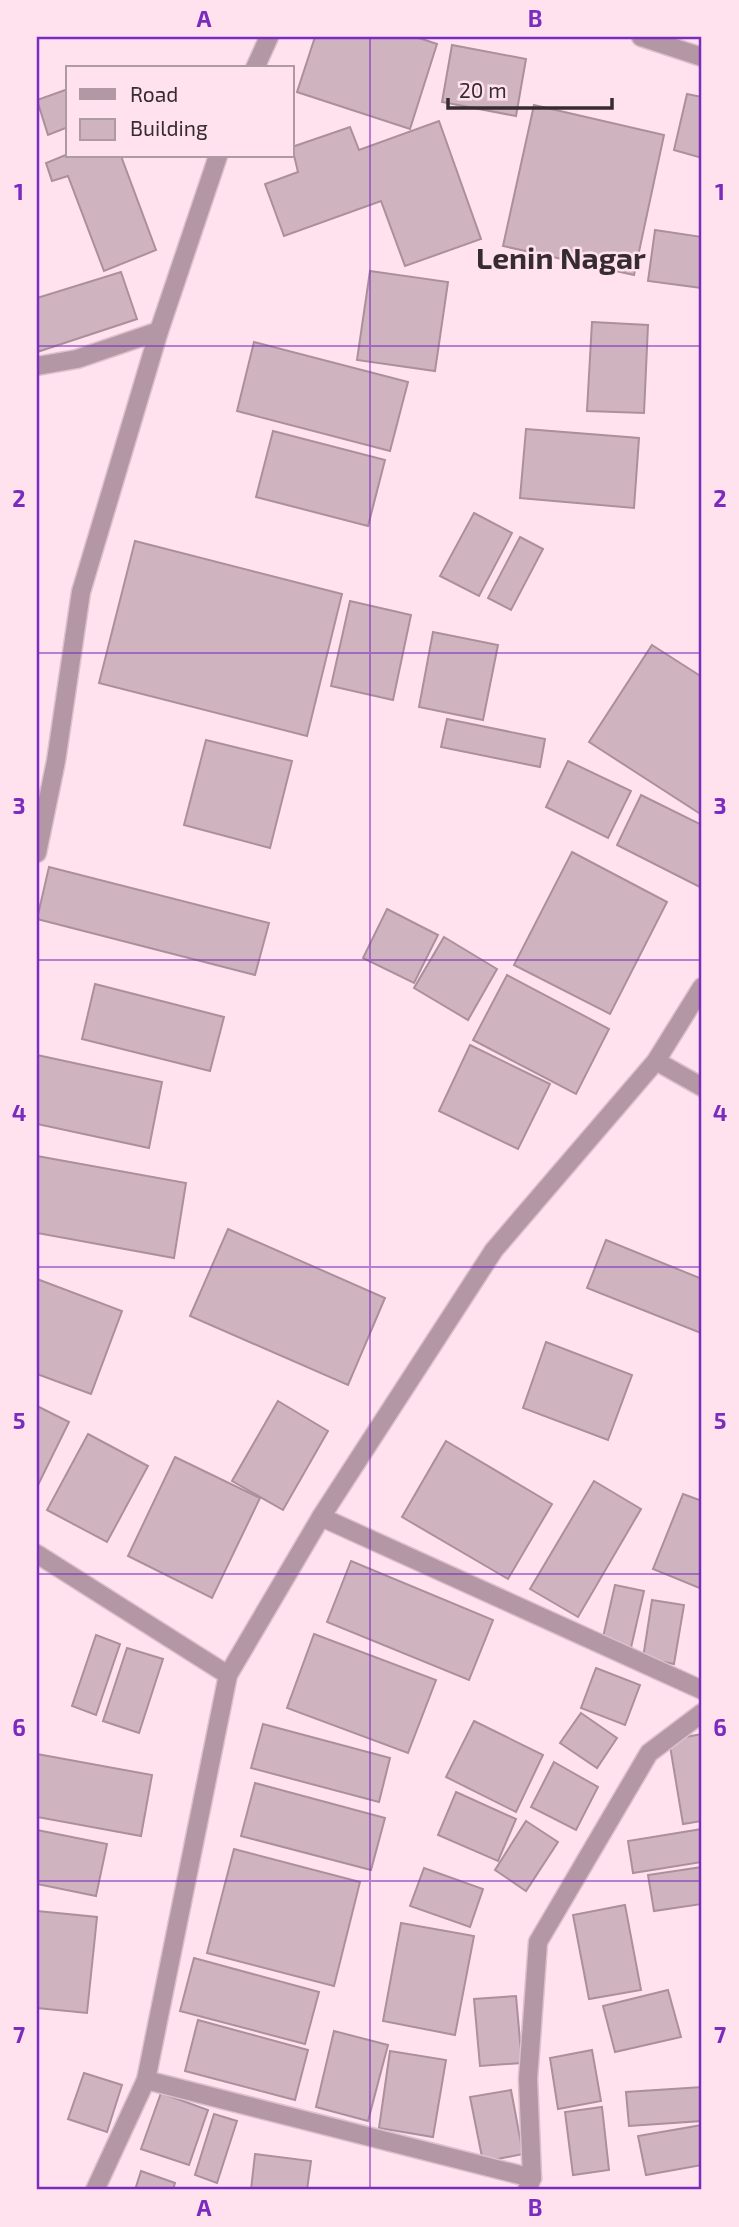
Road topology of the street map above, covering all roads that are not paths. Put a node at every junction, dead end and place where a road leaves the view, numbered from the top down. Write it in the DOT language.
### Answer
graph roads {
  1 [pos="269,37"];
  2 [pos="641,37"];
  3 [pos="702,57"];
  4 [pos="256,66"];
  5 [pos="217,158"];
  6 [pos="159,331"];
  7 [pos="37,366"];
  8 [pos="37,853"];
  9 [pos="702,987"];
  10 [pos="656,1061"];
  11 [pos="702,1087"];
  12 [pos="321,1517"];
  13 [pos="40,1562"];
  14 [pos="228,1675"];
  15 [pos="702,1690"];
  16 [pos="702,1713"];
  17 [pos="146,2080"];
  18 [pos="529,2184"];
  19 [pos="94,2190"];
  1 -- 4 [label="street"];
  2 -- 3 [label="street"];
  5 -- 6 [label="street"];
  6 -- 7 [label="street"];
  6 -- 8 [label="street"];
  9 -- 10 [label="street"];
  10 -- 11 [label="street"];
  10 -- 12 [label="street"];
  12 -- 14 [label="street"];
  12 -- 15 [label="street"];
  13 -- 14 [label="street"];
  14 -- 17 [label="street"];
  16 -- 18 [label="street"];
  17 -- 18 [label="street"];
  17 -- 19 [label="street"];
}
